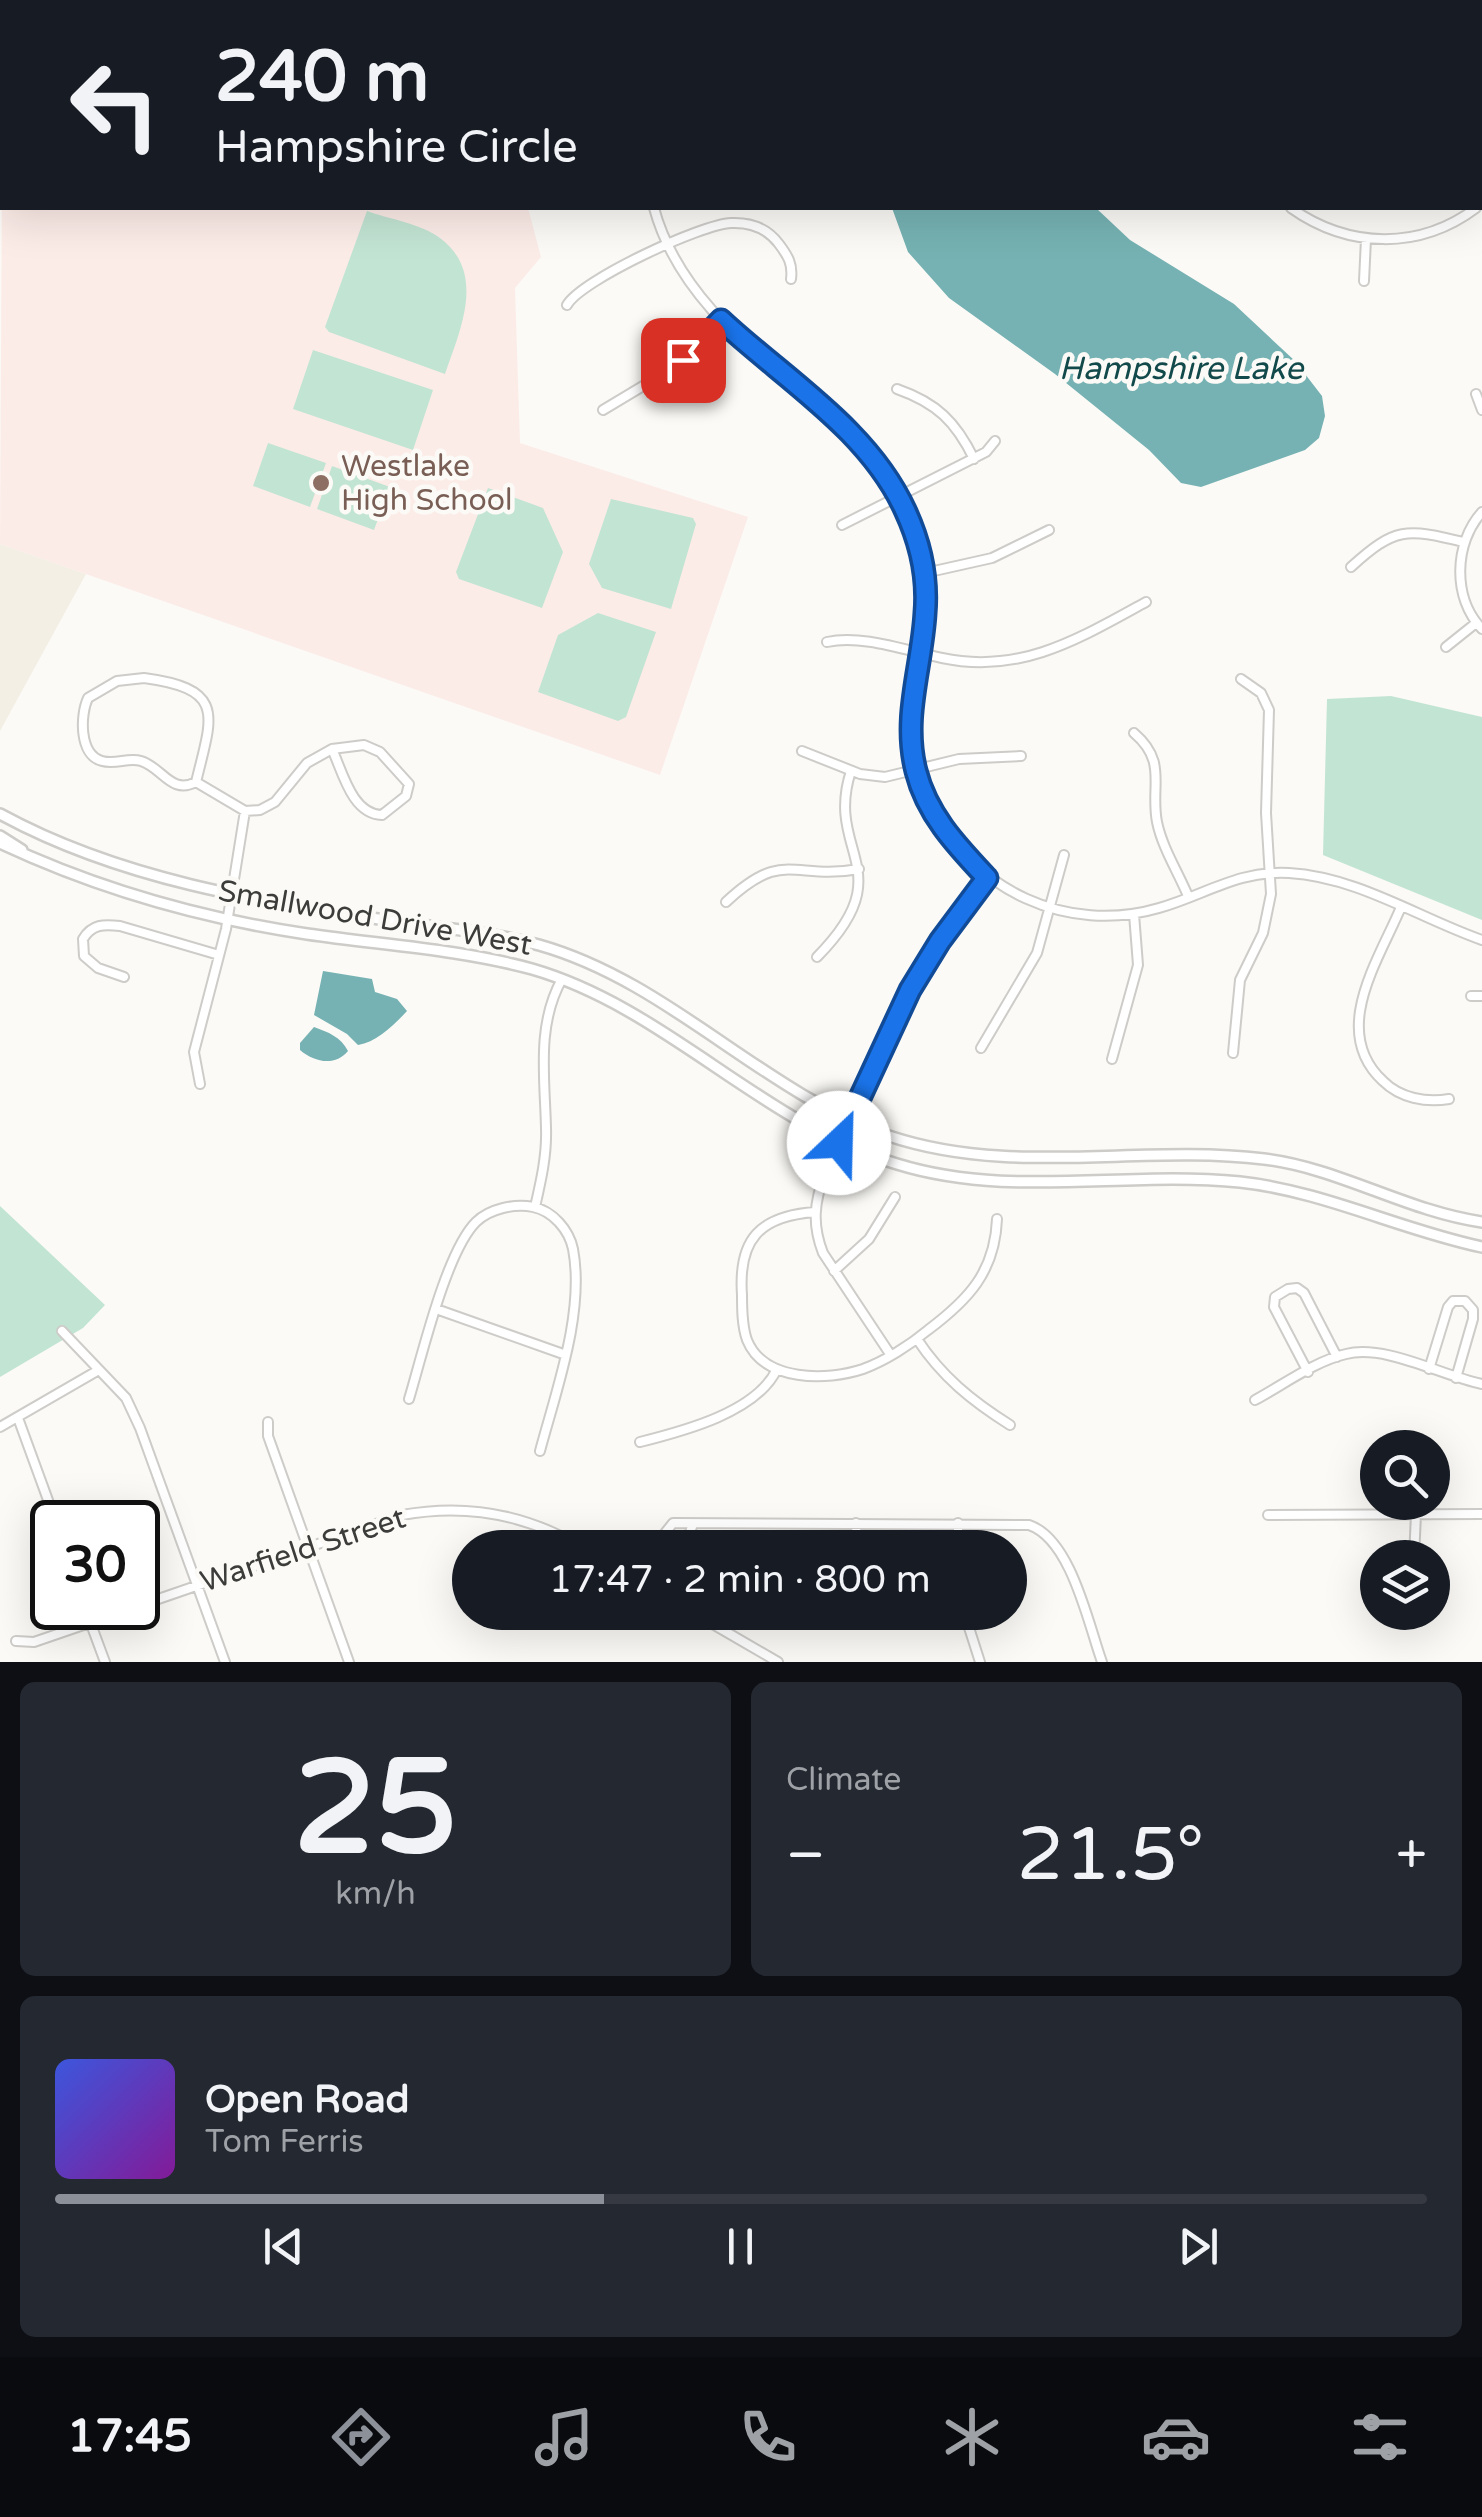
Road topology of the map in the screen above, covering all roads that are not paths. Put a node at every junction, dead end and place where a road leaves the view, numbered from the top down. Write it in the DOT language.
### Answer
graph roads {
  1 [pos="655,210"];
  2 [pos="1295,210"];
  3 [pos="1473,210"];
  4 [pos="1366,239"];
  5 [pos="667,246"];
  6 [pos="792,279"];
  7 [pos="1364,281"];
  8 [pos="567,305"];
  9 [pos="721,320"];
  10 [pos="898,389"];
  11 [pos="1476,394"];
  12 [pos="603,410"];
  13 [pos="1482,410"];
  14 [pos="995,441"];
  15 [pos="974,459"];
  16 [pos="898,496"];
  17 [pos="1482,512"];
  18 [pos="842,525"];
  19 [pos="1050,530"];
  20 [pos="1464,542"];
  21 [pos="1351,567"];
  22 [pos="925,573"];
  23 [pos="1146,602"];
  24 [pos="1479,626"];
  25 [pos="827,642"];
  26 [pos="1446,646"];
  27 [pos="920,653"];
  28 [pos="1241,679"];
  29 [pos="1134,733"];
  30 [pos="332,749"];
  31 [pos="802,751"];
  32 [pos="1021,756"];
  33 [pos="916,771"];
  34 [pos="851,772"];
  35 [pos="196,782"];
  36 [pos="244,810"];
  37 [pos="0,814"];
  38 [pos="39,834"];
  39 [pos="0,836"];
  40 [pos="0,843"];
  41 [pos="1064,855"];
  42 [pos="27,856"];
  43 [pos="858,870"];
  44 [pos="1271,873"];
  45 [pos="987,878"];
  46 [pos="232,895"];
  47 [pos="1188,896"];
  48 [pos="726,902"];
  49 [pos="1402,907"];
  50 [pos="1051,909"];
  51 [pos="1134,914"];
  52 [pos="227,920"];
  53 [pos="1482,940"];
  54 [pos="218,956"];
  55 [pos="817,957"];
  56 [pos="124,977"];
  57 [pos="562,979"];
  58 [pos="1471,996"];
  59 [pos="1482,996"];
  60 [pos="981,1048"];
  61 [pos="1233,1054"];
  62 [pos="1112,1059"];
  63 [pos="200,1084"];
  64 [pos="1449,1099"];
  65 [pos="850,1120"];
  66 [pos="839,1143"];
  67 [pos="895,1197"];
  68 [pos="535,1207"];
  69 [pos="815,1212"];
  70 [pos="997,1219"];
  71 [pos="1482,1222"];
  72 [pos="1482,1248"];
  73 [pos="834,1271"];
  74 [pos="436,1308"];
  75 [pos="62,1331"];
  76 [pos="917,1339"];
  77 [pos="890,1354"];
  78 [pos="566,1355"];
  79 [pos="1337,1357"];
  80 [pos="776,1369"];
  81 [pos="1430,1369"];
  82 [pos="97,1371"];
  83 [pos="1308,1372"];
  84 [pos="1456,1378"];
  85 [pos="1482,1384"];
  86 [pos="410,1399"];
  87 [pos="1255,1400"];
  88 [pos="18,1418"];
  89 [pos="268,1422"];
  90 [pos="1010,1425"];
  91 [pos="0,1427"];
  92 [pos="640,1442"];
  93 [pos="540,1451"];
  94 [pos="48,1500"];
  95 [pos="1268,1514"];
  96 [pos="1360,1514"];
  97 [pos="1450,1514"];
  98 [pos="1482,1514"];
  99 [pos="856,1523"];
  100 [pos="958,1523"];
  101 [pos="694,1524"];
  102 [pos="548,1530"];
  103 [pos="667,1530"];
  104 [pos="692,1530"];
  105 [pos="856,1530"];
  106 [pos="958,1530"];
  107 [pos="308,1546"];
  108 [pos="198,1585"];
  109 [pos="160,1598"];
  110 [pos="68,1630"];
  111 [pos="93,1630"];
  112 [pos="723,1630"];
  113 [pos="970,1630"];
  114 [pos="16,1641"];
  115 [pos="105,1662"];
  116 [pos="225,1662"];
  117 [pos="349,1662"];
  118 [pos="778,1662"];
  119 [pos="980,1662"];
  120 [pos="1102,1662"];
  1 -- 5 [label="street"];
  2 -- 4 [label="street"];
  3 -- 4 [label="street"];
  4 -- 7 [label="street"];
  5 -- 6 [label="street"];
  5 -- 8 [label="street"];
  5 -- 9 [label="street"];
  9 -- 12 [label="street"];
  9 -- 16 [label="street"];
  10 -- 15 [label="street"];
  11 -- 13 [label="street"];
  14 -- 15 [label="street"];
  15 -- 16 [label="street"];
  16 -- 18 [label="street"];
  16 -- 22 [label="street"];
  17 -- 20 [label="street"];
  19 -- 22 [label="street"];
  20 -- 21 [label="street"];
  20 -- 24 [label="street"];
  22 -- 27 [label="street"];
  23 -- 27 [label="street"];
  24 -- 26 [label="street"];
  25 -- 27 [label="street"];
  27 -- 33 [label="street"];
  28 -- 44 [label="street"];
  29 -- 47 [label="street"];
  30 -- 30 [label="street"];
  30 -- 36 [label="street"];
  31 -- 34 [label="street"];
  32 -- 33 [label="street"];
  33 -- 34 [label="street"];
  33 -- 45 [label="street"];
  34 -- 43 [label="street"];
  35 -- 35 [label="street"];
  35 -- 36 [label="street"];
  36 -- 46 [label="street"];
  37 -- 38 [label="street, Smallwood Drive West"];
  38 -- 42 [label="street"];
  38 -- 46 [label="street, Smallwood Drive West"];
  39 -- 42 [label="street"];
  40 -- 42 [label="street, Smallwood Drive West"];
  41 -- 50 [label="street"];
  42 -- 52 [label="street, Smallwood Drive West"];
  43 -- 48 [label="street"];
  43 -- 55 [label="street"];
  44 -- 47 [label="street"];
  44 -- 49 [label="street"];
  44 -- 61 [label="street"];
  45 -- 50 [label="street"];
  45 -- 65 [label="street"];
  46 -- 52 [label="street"];
  46 -- 65 [label="street, Smallwood Drive West"];
  47 -- 51 [label="street"];
  49 -- 53 [label="street"];
  49 -- 64 [label="street"];
  50 -- 51 [label="street"];
  50 -- 60 [label="street"];
  51 -- 62 [label="street"];
  52 -- 54 [label="street"];
  52 -- 57 [label="street, Smallwood Drive West"];
  54 -- 56 [label="street"];
  54 -- 63 [label="street"];
  57 -- 66 [label="street, Smallwood Drive West"];
  57 -- 68 [label="street"];
  58 -- 59 [label="street"];
  65 -- 66 [label="street"];
  65 -- 71 [label="street, Smallwood Drive West"];
  66 -- 69 [label="street"];
  66 -- 72 [label="street, Smallwood Drive West"];
  67 -- 73 [label="street"];
  68 -- 74 [label="street"];
  68 -- 78 [label="street"];
  69 -- 73 [label="street"];
  69 -- 80 [label="street"];
  70 -- 76 [label="street"];
  73 -- 77 [label="street"];
  74 -- 78 [label="street"];
  74 -- 86 [label="street"];
  75 -- 82 [label="street"];
  76 -- 77 [label="street"];
  76 -- 90 [label="street"];
  77 -- 80 [label="street"];
  78 -- 93 [label="street"];
  79 -- 81 [label="street"];
  79 -- 83 [label="street"];
  79 -- 83 [label="street"];
  80 -- 92 [label="street"];
  81 -- 84 [label="street"];
  81 -- 84 [label="street"];
  82 -- 88 [label="street"];
  82 -- 108 [label="street"];
  83 -- 87 [label="street"];
  84 -- 85 [label="street"];
  88 -- 91 [label="street"];
  88 -- 94 [label="street"];
  89 -- 107 [label="street"];
  95 -- 96 [label="street"];
  97 -- 98 [label="street"];
  99 -- 100 [label="street"];
  99 -- 101 [label="street"];
  99 -- 105 [label="street"];
  100 -- 106 [label="street"];
  100 -- 120 [label="street"];
  101 -- 103 [label="street"];
  101 -- 104 [label="street"];
  102 -- 107 [label="street, Warfield Street"];
  107 -- 108 [label="street, Warfield Street"];
  107 -- 117 [label="street"];
  108 -- 109 [label="street, Warfield Street"];
  108 -- 116 [label="street"];
  110 -- 114 [label="street, Warfield Street"];
  111 -- 115 [label="street"];
  112 -- 118 [label="street"];
  113 -- 119 [label="street"];
}
